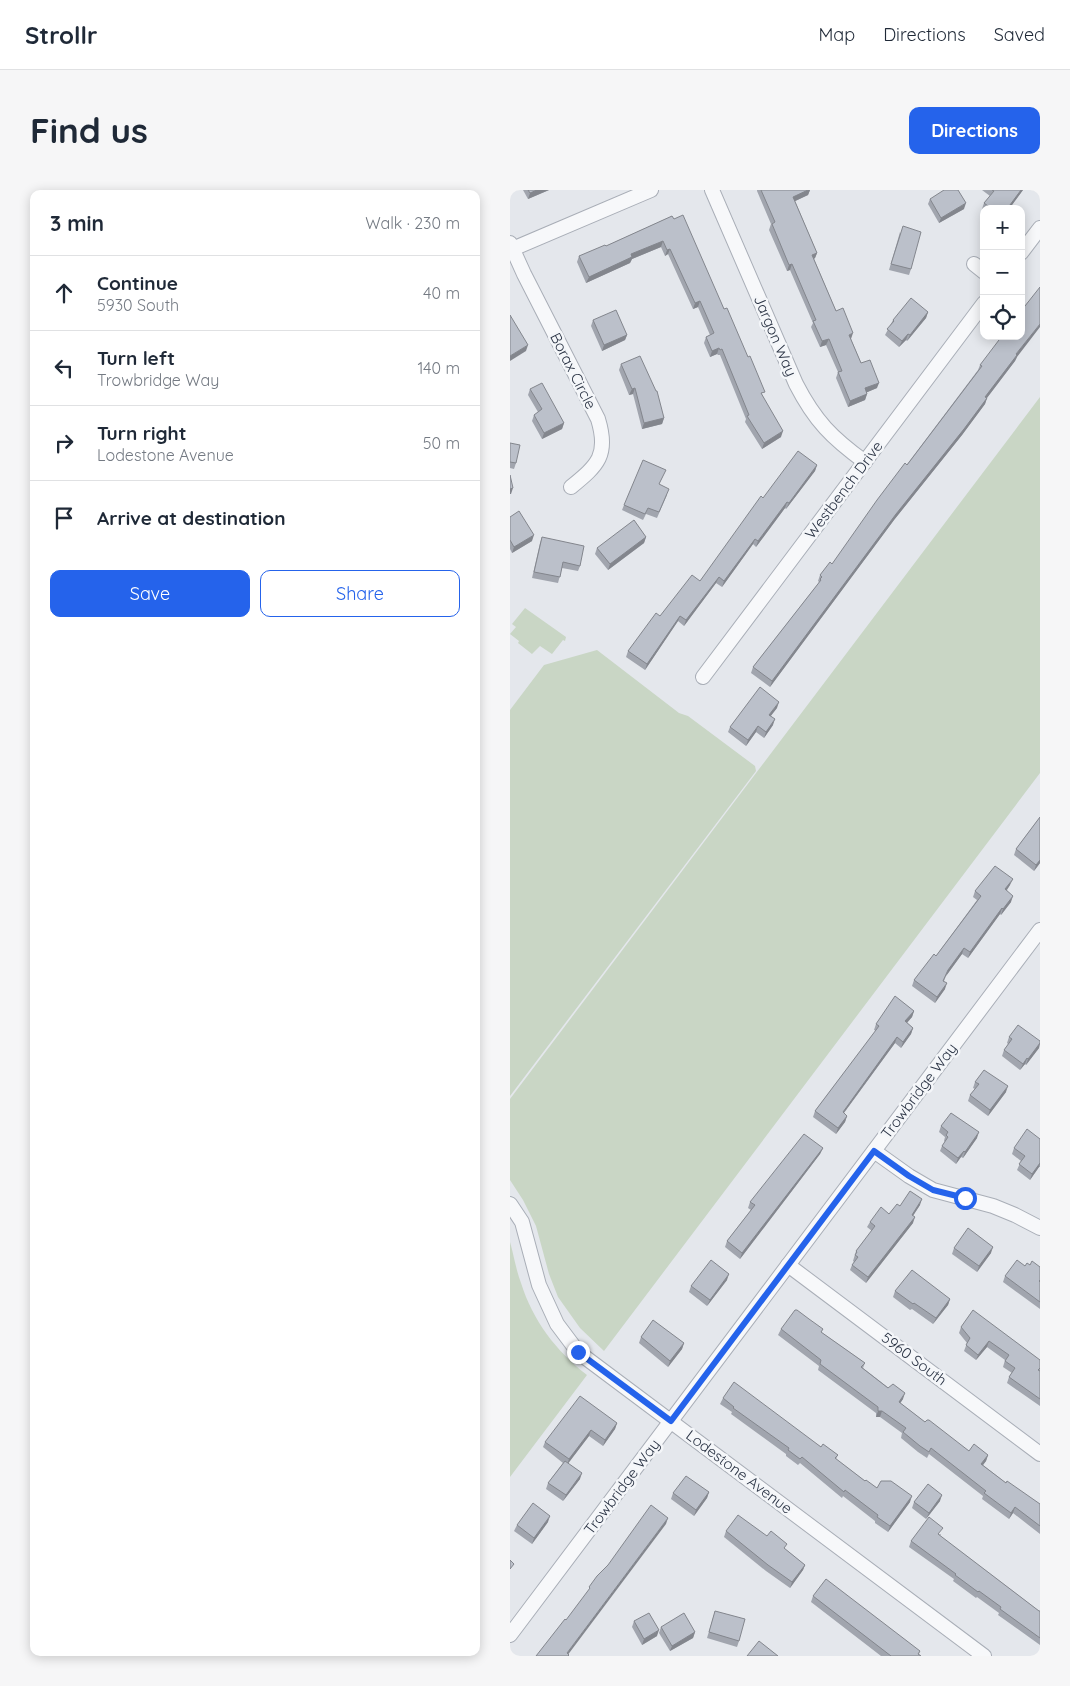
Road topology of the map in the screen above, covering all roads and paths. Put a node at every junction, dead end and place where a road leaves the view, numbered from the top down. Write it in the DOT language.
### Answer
graph roads {
  1 [pos="651,190"];
  2 [pos="712,190"];
  3 [pos="1040,228"];
  4 [pos="511,248"];
  5 [pos="1023,250"];
  6 [pos="980,308"];
  7 [pos="865,462"];
  8 [pos="571,487"];
  9 [pos="703,677"];
  10 [pos="1040,930"];
  11 [pos="874,1151"];
  12 [pos="510,1204"];
  13 [pos="1040,1228"];
  14 [pos="788,1264"];
  15 [pos="671,1421"];
  16 [pos="1040,1454"];
  17 [pos="510,1635"];
  18 [pos="978,1654"];
  1 -- 4 [label="street"];
  2 -- 7 [label="street, Jargon Way"];
  3 -- 5 [label="street"];
  4 -- 8 [label="street, Borax Circle"];
  6 -- 7 [label="street, Westbench Drive"];
  7 -- 9 [label="street, Westbench Drive"];
  10 -- 11 [label="street, Trowbridge Way"];
  11 -- 13 [label="street"];
  11 -- 14 [label="street, Trowbridge Way"];
  12 -- 15 [label="street, Lodestone Avenue"];
  14 -- 15 [label="street, Trowbridge Way"];
  14 -- 16 [label="street, 5960 South"];
  15 -- 17 [label="street, Trowbridge Way"];
  15 -- 18 [label="street, Lodestone Avenue"];
}
